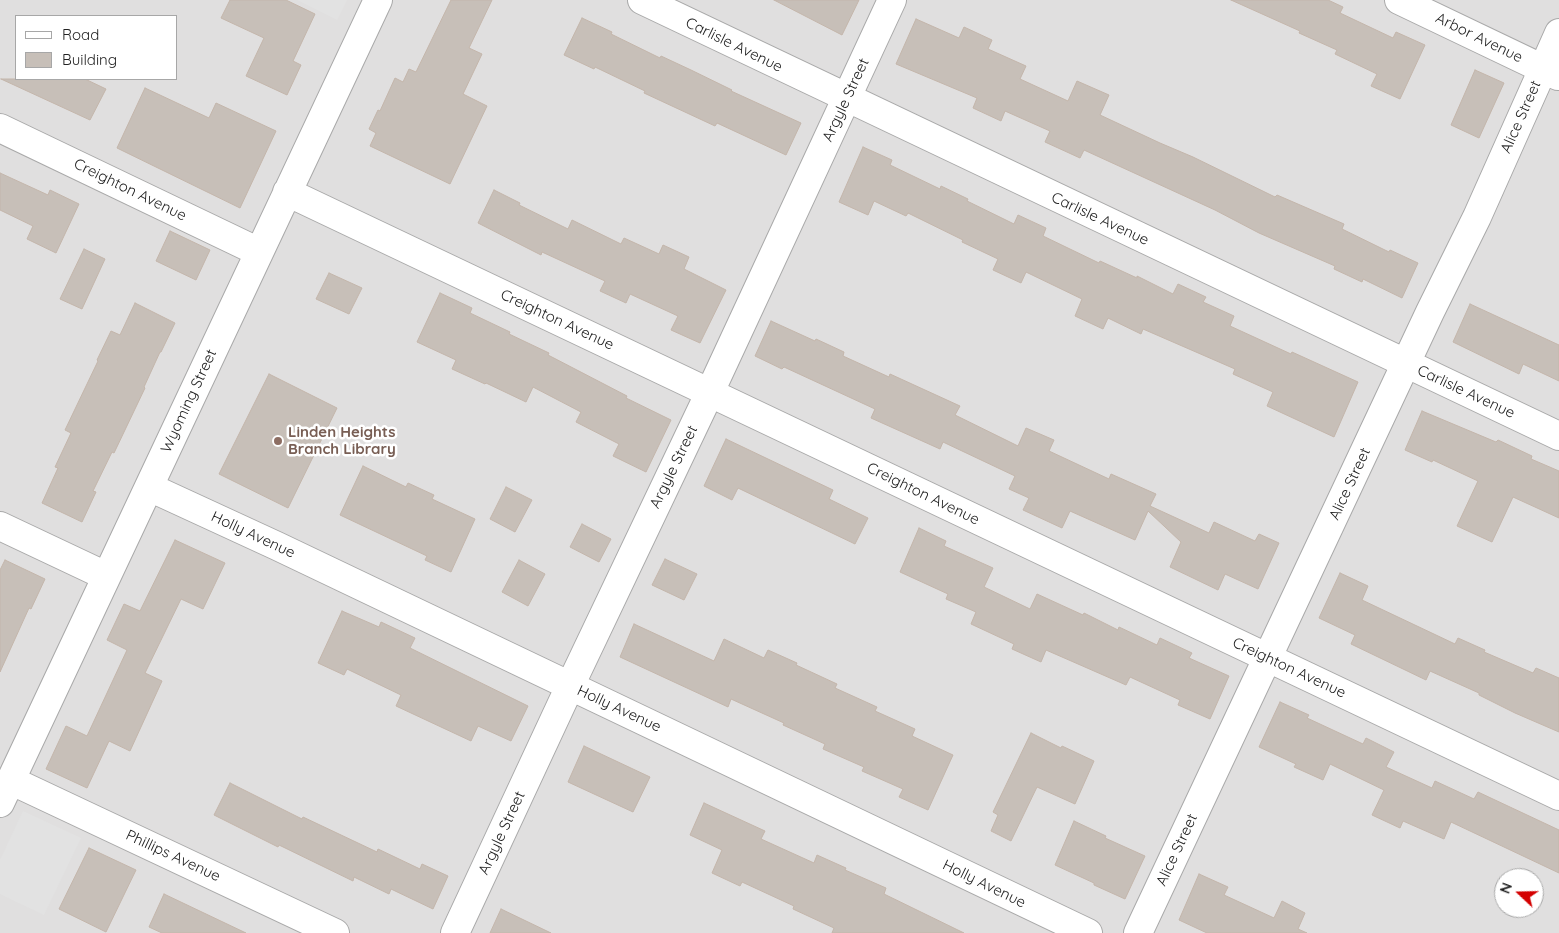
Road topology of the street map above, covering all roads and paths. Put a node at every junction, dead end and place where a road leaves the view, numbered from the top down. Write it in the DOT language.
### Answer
graph roads {
  1 [pos="378,0"];
  2 [pos="642,0"];
  3 [pos="892,0"];
  4 [pos="1399,0"];
  5 [pos="1559,33"];
  6 [pos="1551,73"];
  7 [pos="846,98"];
  8 [pos="0,128"];
  9 [pos="287,192"];
  10 [pos="259,252"];
  11 [pos="1406,364"];
  12 [pos="710,392"];
  13 [pos="1559,436"];
  14 [pos="148,487"];
  15 [pos="0,526"];
  16 [pos="106,576"];
  17 [pos="1268,658"];
  18 [pos="570,686"];
  19 [pos="5,792"];
  20 [pos="1559,796"];
  21 [pos="335,933"];
  22 [pos="456,933"];
  23 [pos="1088,933"];
  24 [pos="1138,933"];
  1 -- 9 [label="street, Wyoming Street"];
  2 -- 7 [label="street, Carlisle Avenue"];
  3 -- 7 [label="street, Argyle Street"];
  4 -- 6 [label="street, Arbor Avenue"];
  5 -- 6 [label="street, Alice Street"];
  6 -- 11 [label="street, Alice Street"];
  7 -- 11 [label="street, Carlisle Avenue"];
  7 -- 12 [label="street, Argyle Street"];
  8 -- 10 [label="street, Creighton Avenue"];
  9 -- 10 [label="street, Wyoming Street"];
  9 -- 12 [label="street, Creighton Avenue"];
  10 -- 14 [label="street, Wyoming Street"];
  11 -- 13 [label="street, Carlisle Avenue"];
  11 -- 17 [label="street, Alice Street"];
  12 -- 17 [label="street, Creighton Avenue"];
  12 -- 18 [label="street, Argyle Street"];
  14 -- 16 [label="street, Wyoming Street"];
  14 -- 18 [label="street, Holly Avenue"];
  15 -- 16 [label="street"];
  16 -- 19 [label="street, Wyoming Street"];
  17 -- 20 [label="street, Creighton Avenue"];
  17 -- 24 [label="street, Alice Street"];
  18 -- 22 [label="street, Argyle Street"];
  18 -- 23 [label="street, Holly Avenue"];
  19 -- 21 [label="street, Phillips Avenue"];
}
